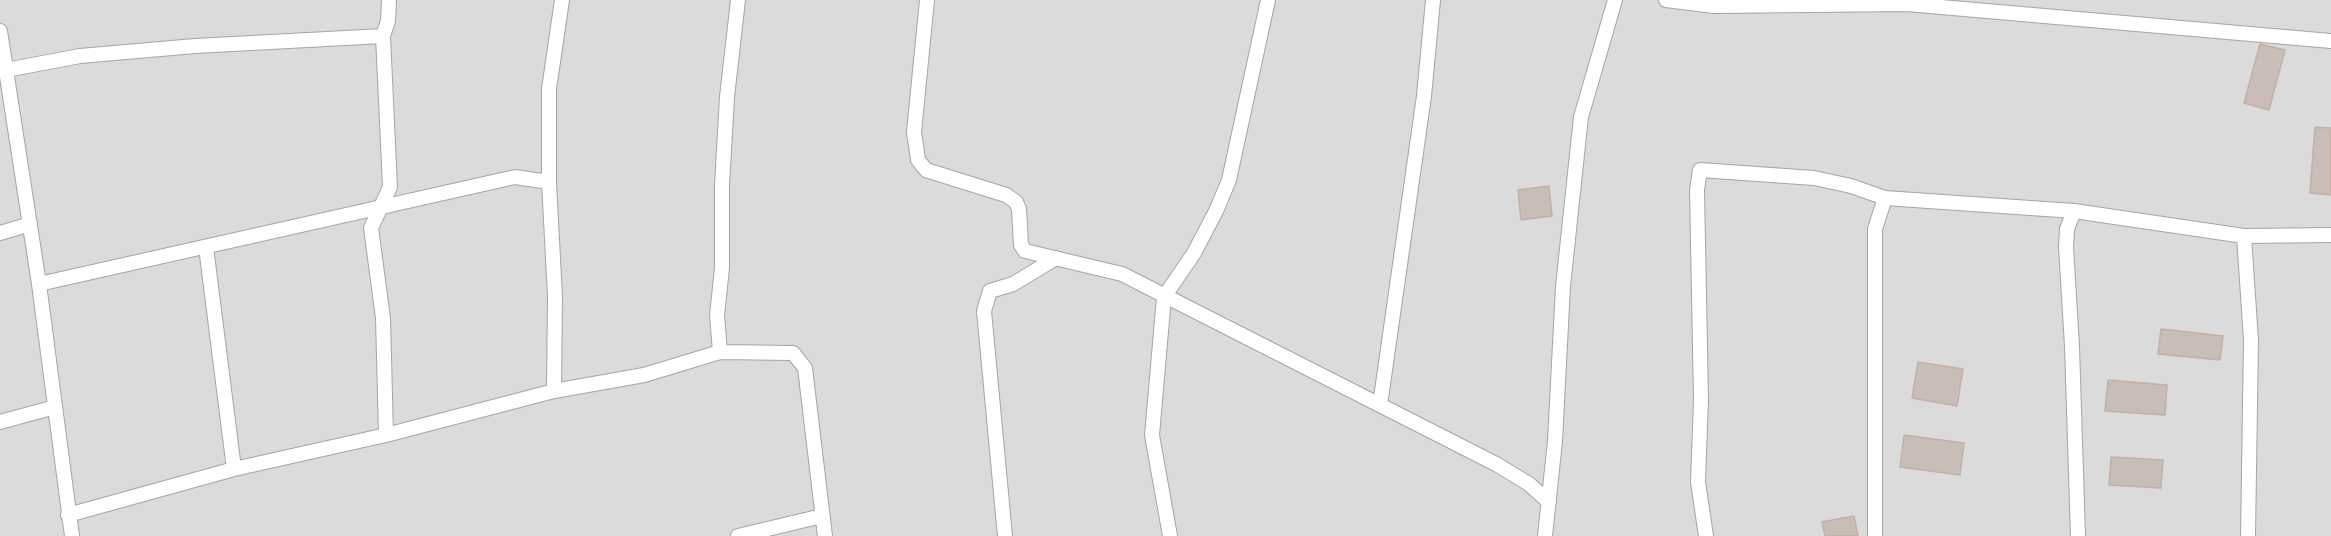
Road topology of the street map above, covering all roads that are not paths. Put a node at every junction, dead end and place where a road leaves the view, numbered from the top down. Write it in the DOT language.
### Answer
graph roads {
  1 [pos="389,0"];
  2 [pos="562,0"];
  3 [pos="738,0"];
  4 [pos="927,0"];
  5 [pos="1268,0"];
  6 [pos="1433,0"];
  7 [pos="1615,0"];
  8 [pos="1666,0"];
  9 [pos="0,31"];
  10 [pos="382,36"];
  11 [pos="2331,41"];
  12 [pos="6,70"];
  13 [pos="549,182"];
  14 [pos="1885,198"];
  15 [pos="379,208"];
  16 [pos="2074,212"];
  17 [pos="30,224"];
  18 [pos="0,233"];
  19 [pos="2244,236"];
  20 [pos="2331,236"];
  21 [pos="206,247"];
  22 [pos="1056,258"];
  23 [pos="39,284"];
  24 [pos="1164,297"];
  25 [pos="720,352"];
  26 [pos="554,391"];
  27 [pos="1380,405"];
  28 [pos="54,406"];
  29 [pos="0,422"];
  30 [pos="386,435"];
  31 [pos="234,470"];
  32 [pos="1549,502"];
  33 [pos="68,515"];
  34 [pos="822,516"];
  35 [pos="72,536"];
  36 [pos="738,536"];
  37 [pos="825,536"];
  38 [pos="1005,536"];
  39 [pos="1170,536"];
  40 [pos="1545,536"];
  41 [pos="1706,536"];
  42 [pos="1875,536"];
  43 [pos="2078,536"];
  44 [pos="2248,536"];
  1 -- 10 [label="street"];
  2 -- 13 [label="street"];
  3 -- 25 [label="street"];
  4 -- 22 [label="street"];
  5 -- 24 [label="street"];
  6 -- 27 [label="street"];
  7 -- 32 [label="street"];
  8 -- 11 [label="street"];
  9 -- 12 [label="street"];
  10 -- 12 [label="street"];
  10 -- 15 [label="street"];
  12 -- 17 [label="street"];
  13 -- 15 [label="street"];
  13 -- 26 [label="street"];
  14 -- 16 [label="street"];
  14 -- 41 [label="street"];
  14 -- 42 [label="street"];
  15 -- 21 [label="street"];
  15 -- 30 [label="street"];
  16 -- 19 [label="street"];
  16 -- 43 [label="street"];
  17 -- 18 [label="street"];
  17 -- 23 [label="street"];
  19 -- 20 [label="street"];
  19 -- 44 [label="street"];
  21 -- 23 [label="street"];
  21 -- 31 [label="street"];
  22 -- 24 [label="street"];
  22 -- 38 [label="street"];
  23 -- 28 [label="street"];
  24 -- 27 [label="street"];
  24 -- 39 [label="street"];
  25 -- 26 [label="street"];
  25 -- 34 [label="street"];
  26 -- 30 [label="street"];
  27 -- 32 [label="street"];
  28 -- 29 [label="street"];
  28 -- 33 [label="street"];
  30 -- 31 [label="street"];
  31 -- 33 [label="street"];
  32 -- 40 [label="street"];
  33 -- 35 [label="street"];
  34 -- 36 [label="street"];
  34 -- 37 [label="street"];
}
